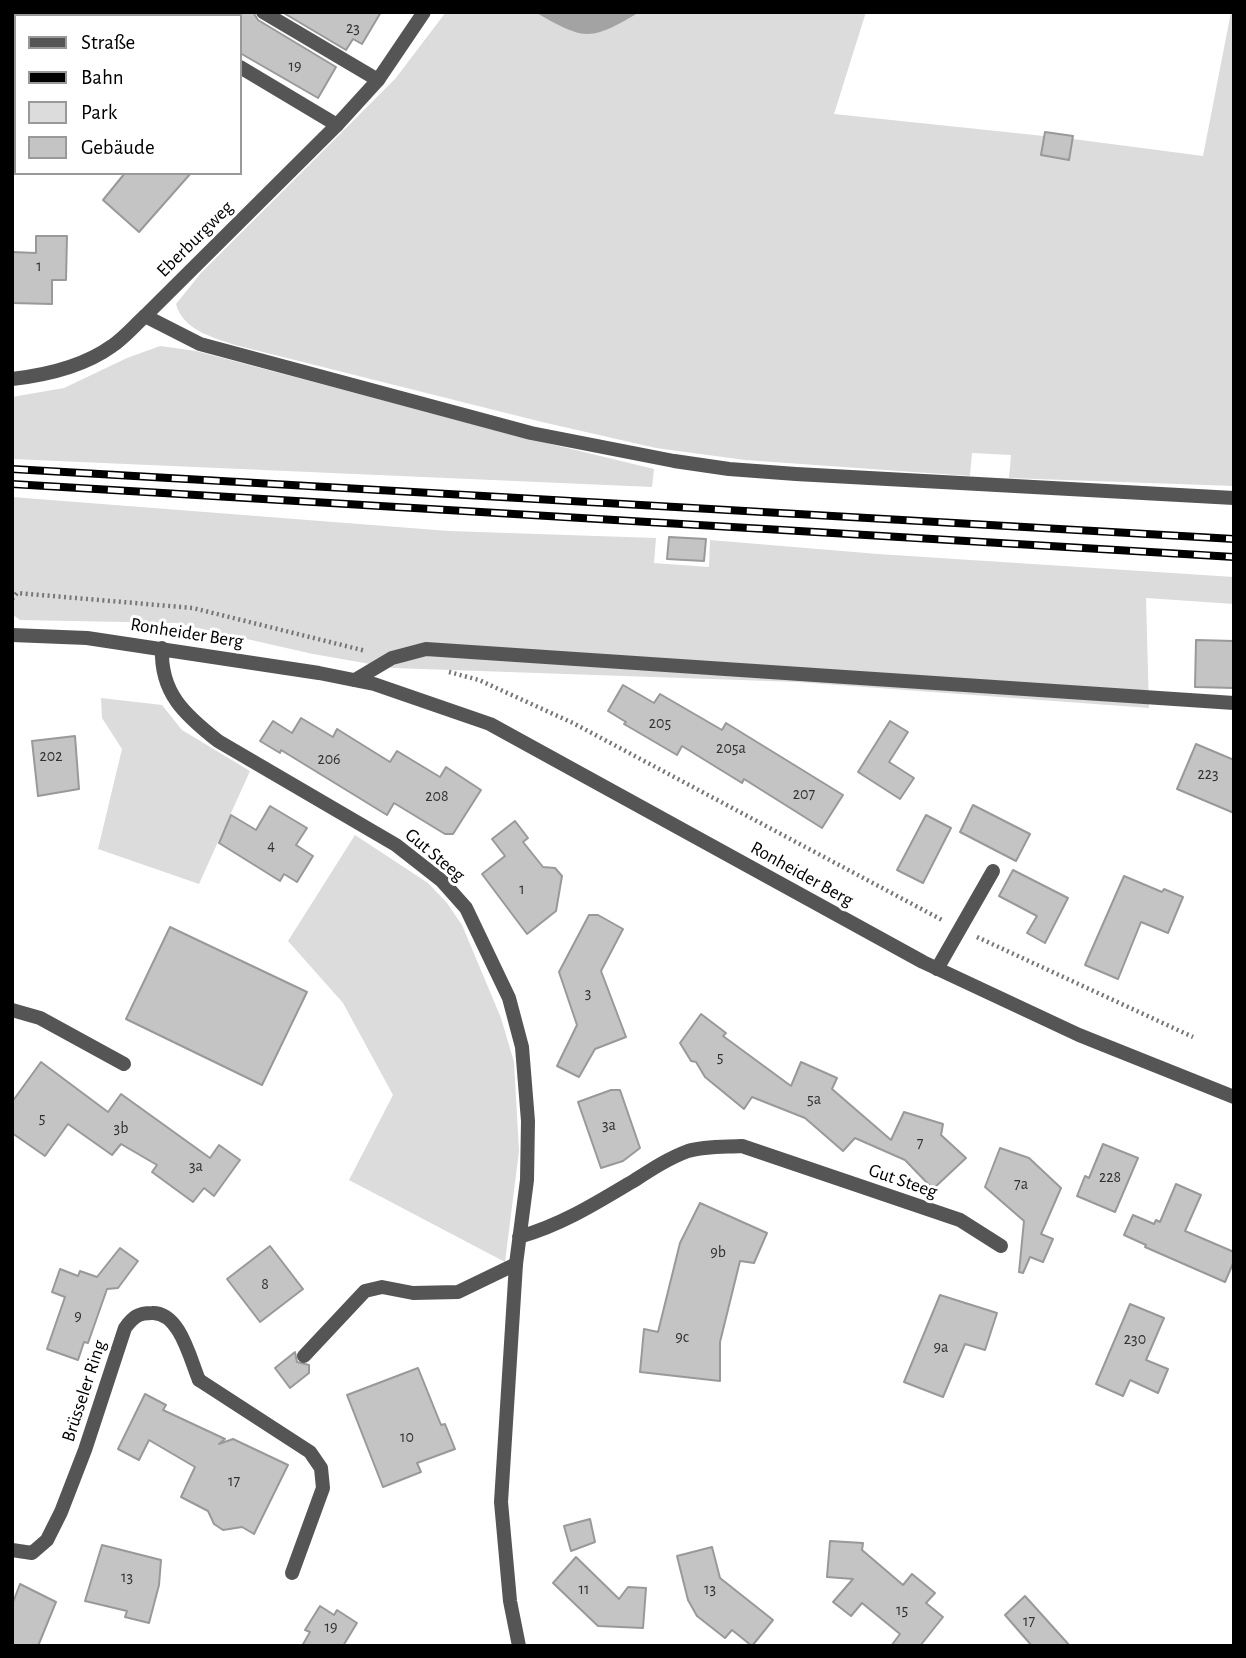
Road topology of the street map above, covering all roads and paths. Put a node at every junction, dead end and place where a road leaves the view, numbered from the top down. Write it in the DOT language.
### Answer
graph roads {
  1 [pos="263,12"];
  2 [pos="424,12"];
  3 [pos="242,68"];
  4 [pos="378,80"];
  5 [pos="337,125"];
  6 [pos="145,316"];
  7 [pos="12,379"];
  8 [pos="1234,498"];
  9 [pos="12,635"];
  10 [pos="162,648"];
  11 [pos="355,680"];
  12 [pos="1234,703"];
  13 [pos="993,871"];
  14 [pos="937,969"];
  15 [pos="12,1010"];
  16 [pos="124,1064"];
  17 [pos="1234,1097"];
  18 [pos="519,1237"];
  19 [pos="1001,1246"];
  20 [pos="516,1264"];
  21 [pos="304,1356"];
  22 [pos="12,1550"];
  23 [pos="292,1573"];
  24 [pos="519,1646"];
  1 -- 4 [label="street"];
  2 -- 4 [label="street, Eberburgweg"];
  3 -- 5 [label="street"];
  4 -- 5 [label="street, Eberburgweg"];
  5 -- 6 [label="street, Eberburgweg"];
  6 -- 7 [label="street, Eberburgweg"];
  6 -- 8 [label="street"];
  9 -- 10 [label="street, Ronheider Berg"];
  10 -- 11 [label="street, Ronheider Berg"];
  10 -- 18 [label="street, Gut Steeg"];
  11 -- 12 [label="street"];
  11 -- 14 [label="street, Ronheider Berg"];
  13 -- 14 [label="street"];
  14 -- 17 [label="street, Ronheider Berg"];
  15 -- 16 [label="street"];
  18 -- 19 [label="street, Gut Steeg"];
  18 -- 20 [label="street, Gut Steeg"];
  20 -- 21 [label="street"];
  20 -- 24 [label="street, Gut Steeg"];
  22 -- 23 [label="street, Brüsseler Ring"];
}
